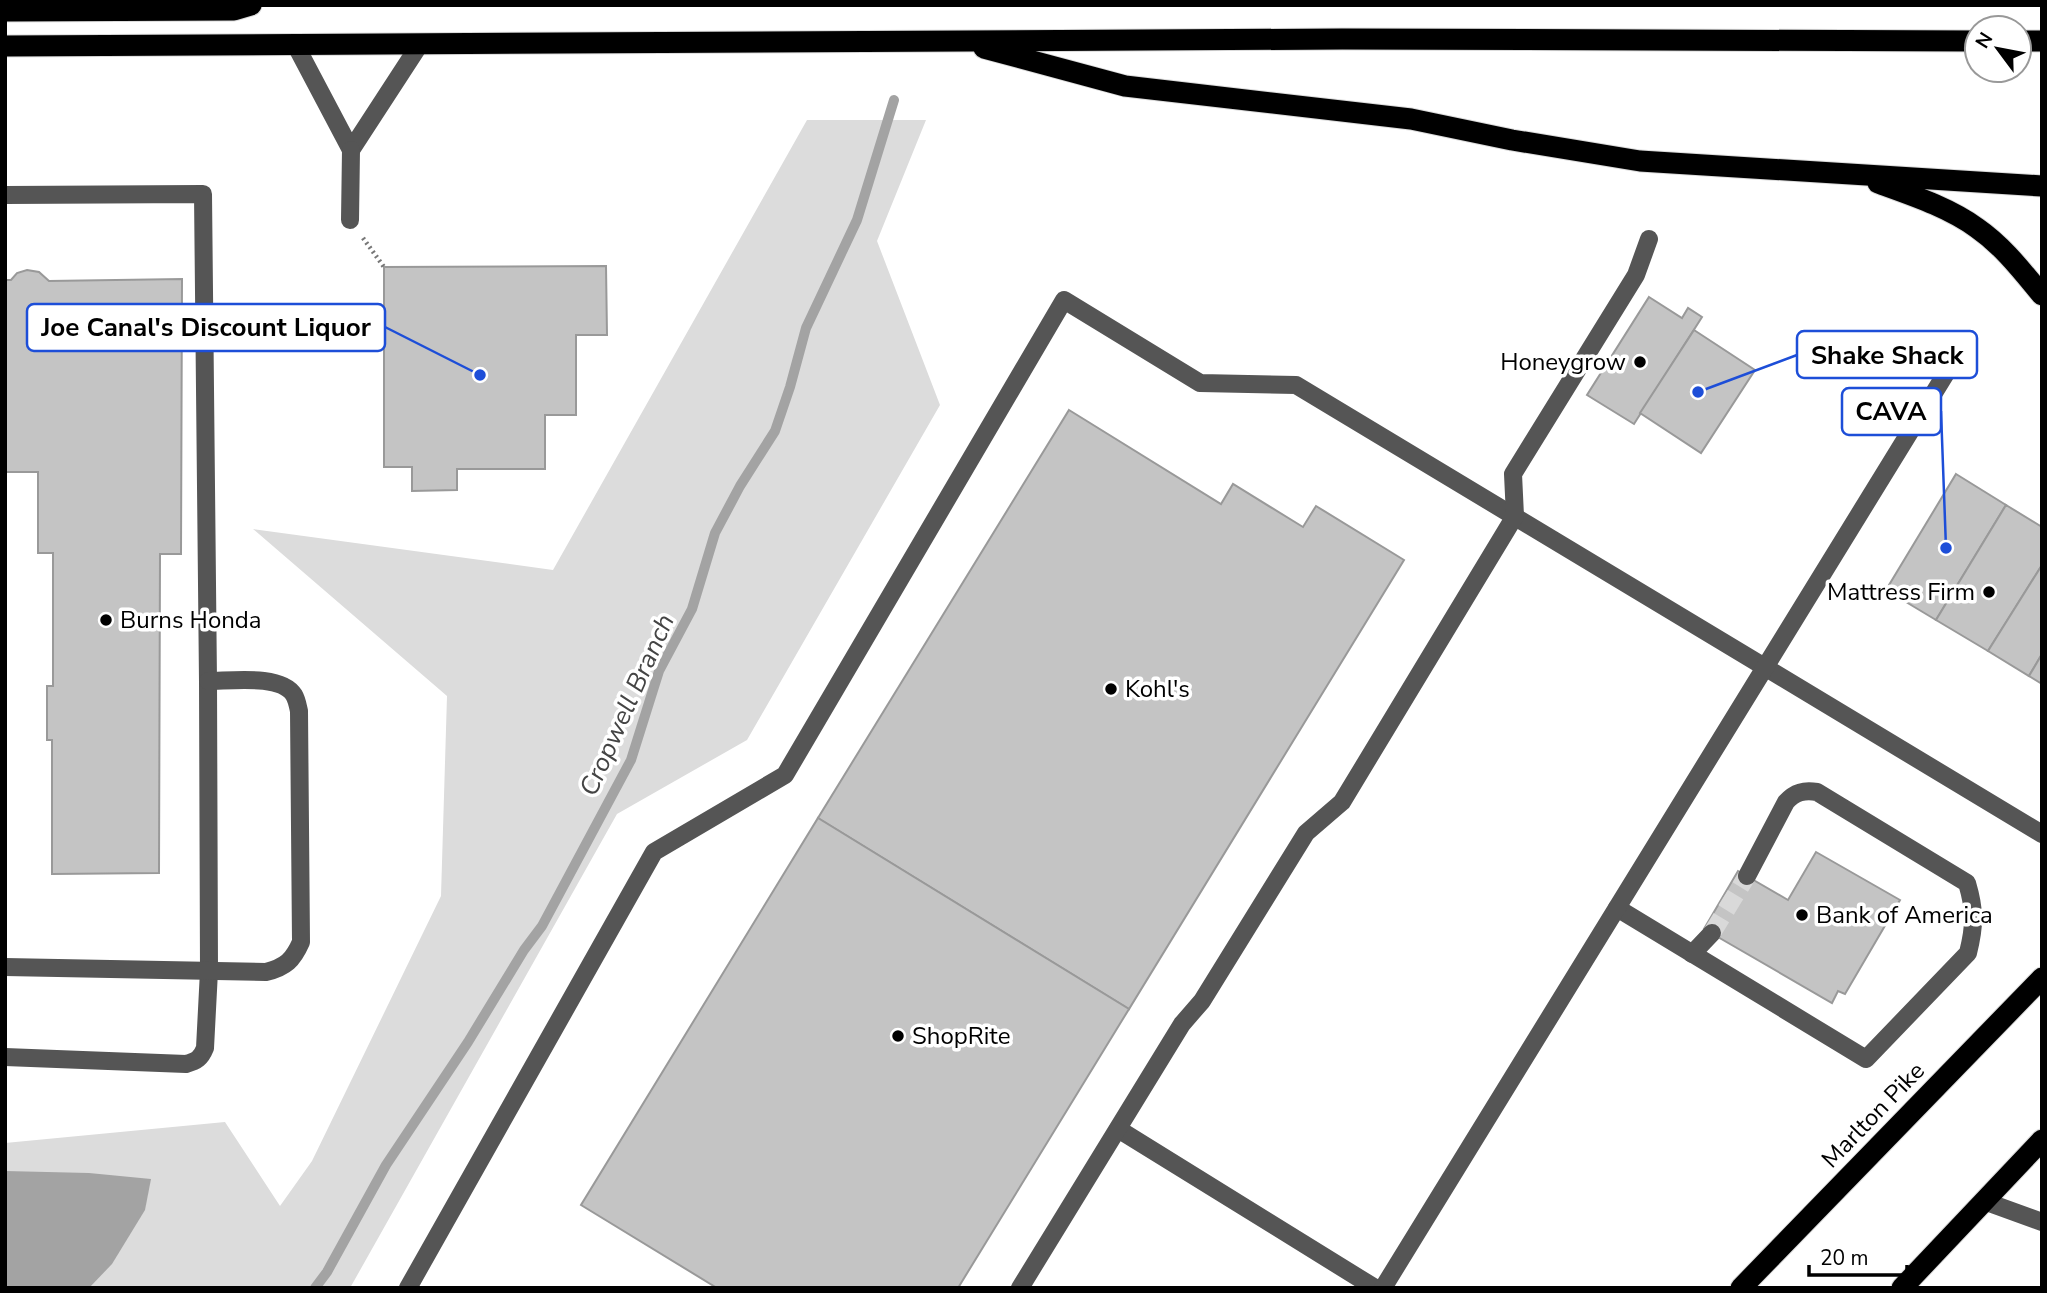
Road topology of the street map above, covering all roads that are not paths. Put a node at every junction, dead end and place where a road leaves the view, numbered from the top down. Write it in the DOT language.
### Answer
graph roads {
  1 [pos="251,5"];
  2 [pos="5,10"];
  3 [pos="958,41"];
  4 [pos="1963,41"];
  5 [pos="295,44"];
  6 [pos="420,44"];
  7 [pos="5,46"];
  8 [pos="351,150"];
  9 [pos="1856,174"];
  10 [pos="2042,186"];
  11 [pos="5,195"];
  12 [pos="350,220"];
  13 [pos="1649,239"];
  14 [pos="2042,295"];
  15 [pos="1948,370"];
  16 [pos="1515,516"];
  17 [pos="1765,667"];
  18 [pos="208,681"];
  19 [pos="2042,834"];
  20 [pos="1747,876"];
  21 [pos="1617,908"];
  22 [pos="1712,933"];
  23 [pos="1692,954"];
  24 [pos="5,967"];
  25 [pos="209,971"];
  26 [pos="2042,978"];
  27 [pos="5,1056"];
  28 [pos="1118,1129"];
  29 [pos="2042,1140"];
  30 [pos="1984,1201"];
  31 [pos="2042,1222"];
  32 [pos="408,1288"];
  33 [pos="1020,1288"];
  34 [pos="1375,1288"];
  35 [pos="1383,1288"];
  36 [pos="1741,1288"];
  37 [pos="1902,1288"];
  1 -- 2 [label="highway"];
  3 -- 4 [label="highway"];
  3 -- 6 [label="highway"];
  3 -- 9 [label="highway"];
  5 -- 6 [label="highway"];
  5 -- 7 [label="highway"];
  5 -- 8 [label="lane"];
  6 -- 8 [label="lane"];
  8 -- 12 [label="lane"];
  9 -- 10 [label="highway"];
  9 -- 14 [label="highway"];
  11 -- 18 [label="lane"];
  13 -- 16 [label="lane"];
  15 -- 17 [label="lane"];
  16 -- 17 [label="lane"];
  16 -- 28 [label="lane"];
  16 -- 32 [label="lane"];
  17 -- 19 [label="lane"];
  17 -- 21 [label="lane"];
  18 -- 25 [label="lane"];
  18 -- 25 [label="lane"];
  20 -- 23 [label="lane"];
  21 -- 23 [label="lane"];
  21 -- 35 [label="lane"];
  22 -- 23 [label="lane"];
  24 -- 25 [label="lane"];
  25 -- 27 [label="lane"];
  26 -- 36 [label="highway, Marlton Pike"];
  28 -- 33 [label="lane"];
  28 -- 34 [label="lane"];
  29 -- 30 [label="highway"];
  30 -- 31 [label="lane"];
  30 -- 37 [label="highway"];
}
